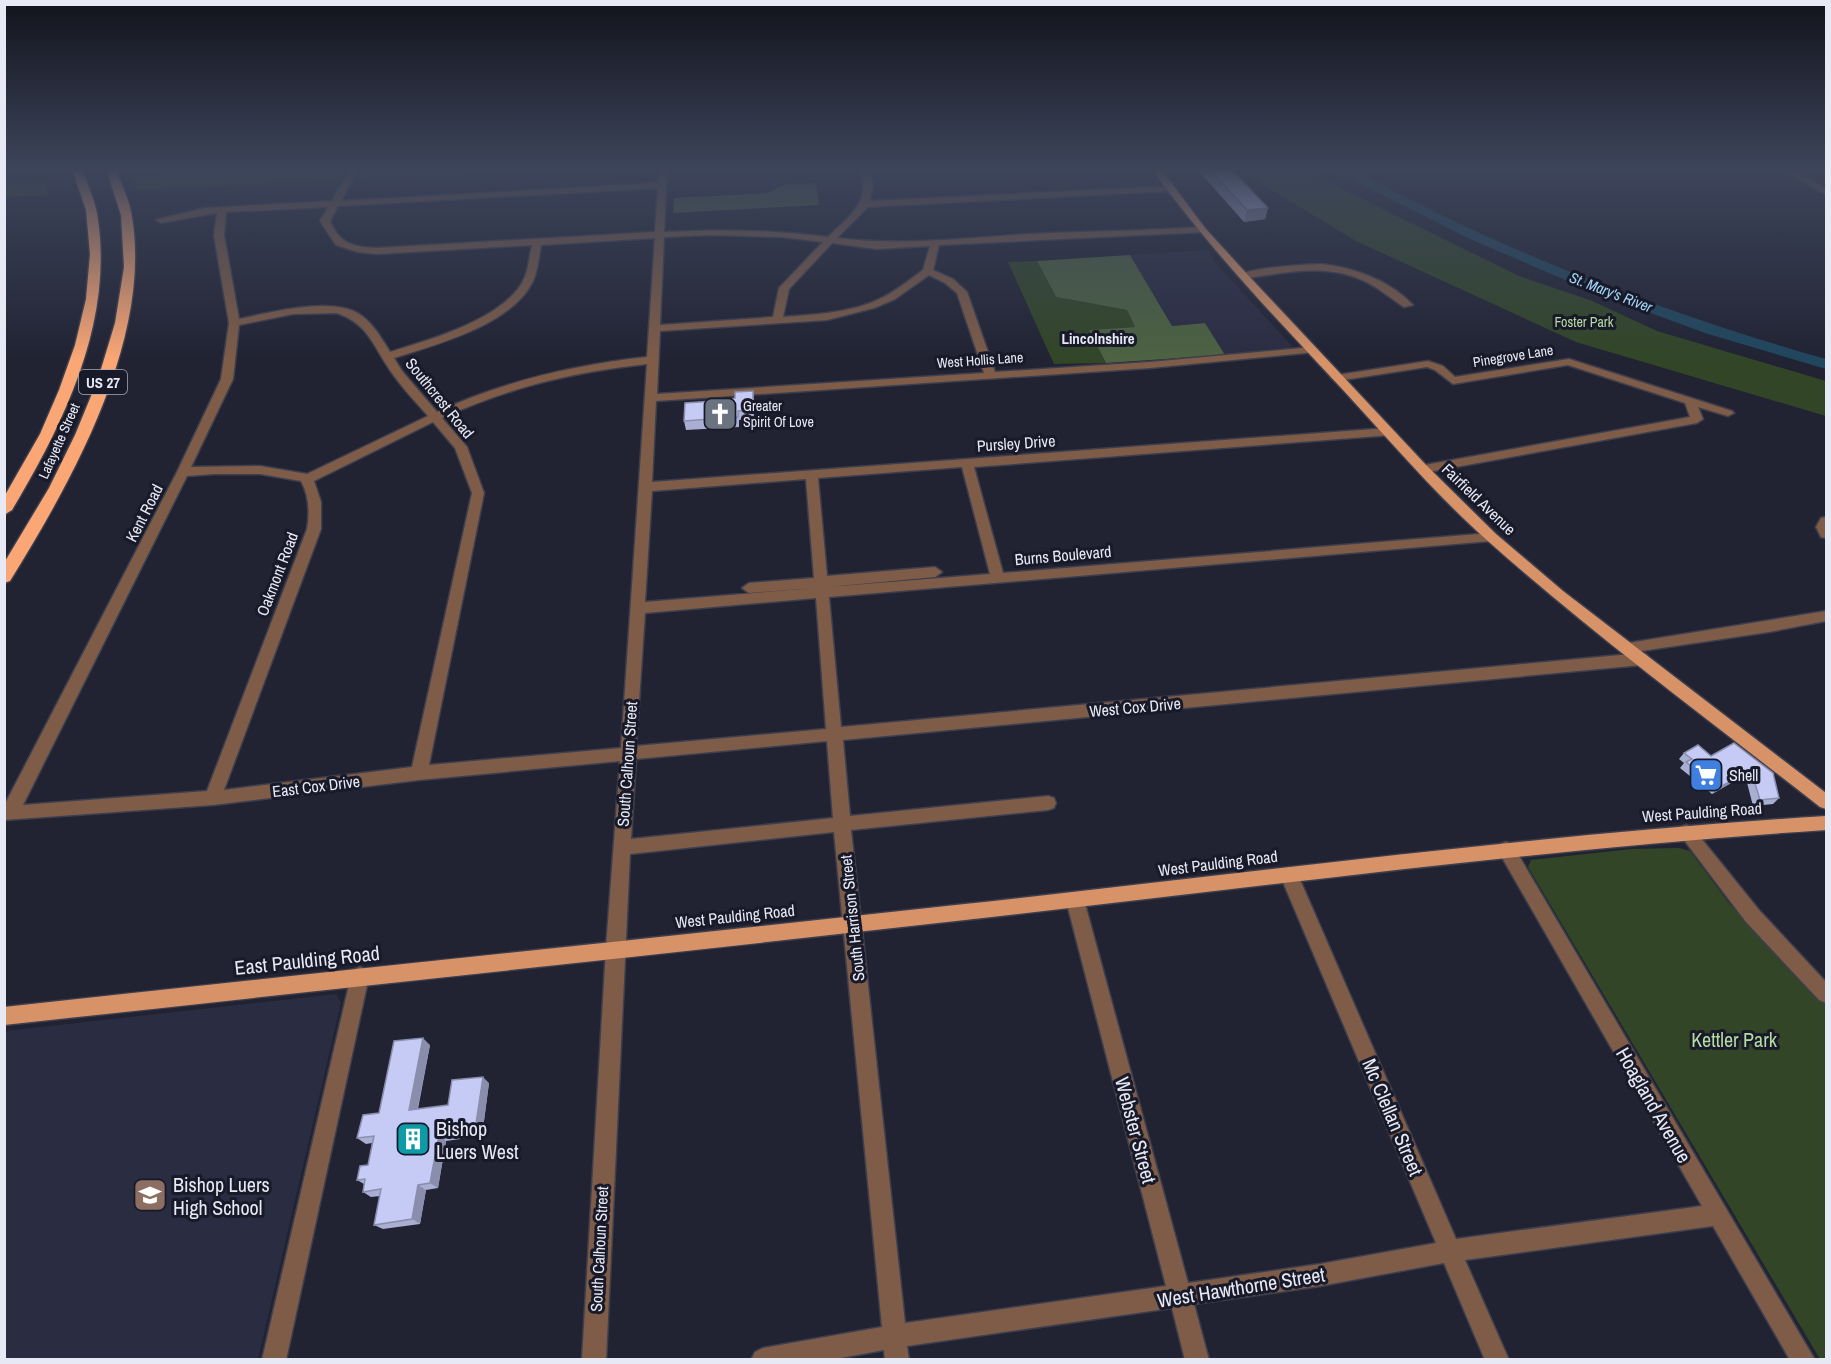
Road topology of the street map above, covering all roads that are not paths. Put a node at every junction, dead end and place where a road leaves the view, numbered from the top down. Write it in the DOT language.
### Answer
graph roads {
  1 [pos="94,233"];
  2 [pos="127,233"];
  3 [pos="219,233"];
  4 [pos="330,233"];
  5 [pos="660,233"];
  6 [pos="733,233"];
  7 [pos="758,233"];
  8 [pos="839,233"];
  9 [pos="1163,233"];
  10 [pos="1204,233"];
  11 [pos="660,236"];
  12 [pos="831,241"];
  13 [pos="537,242"];
  14 [pos="935,244"];
  15 [pos="928,272"];
  16 [pos="1243,276"];
  17 [pos="1408,305"];
  18 [pos="777,321"];
  19 [pos="234,324"];
  20 [pos="656,328"];
  21 [pos="1312,350"];
  22 [pos="387,357"];
  23 [pos="652,360"];
  24 [pos="990,374"];
  25 [pos="1337,378"];
  26 [pos="650,398"];
  27 [pos="1690,401"];
  28 [pos="435,418"];
  29 [pos="1697,419"];
  30 [pos="1388,432"];
  31 [pos="968,463"];
  32 [pos="1423,469"];
  33 [pos="183,472"];
  34 [pos="812,476"];
  35 [pos="308,479"];
  36 [pos="646,487"];
  37 [pos="4,510"];
  38 [pos="1827,520"];
  39 [pos="1487,533"];
  40 [pos="1827,534"];
  41 [pos="997,573"];
  42 [pos="4,577"];
  43 [pos="823,586"];
  44 [pos="638,603"];
  45 [pos="1827,616"];
  46 [pos="1628,648"];
  47 [pos="1642,658"];
  48 [pos="834,735"];
  49 [pos="627,754"];
  50 [pos="419,773"];
  51 [pos="213,798"];
  52 [pos="1827,801"];
  53 [pos="1048,803"];
  54 [pos="8,813"];
  55 [pos="1827,823"];
  56 [pos="842,824"];
  57 [pos="1686,832"];
  58 [pos="621,846"];
  59 [pos="1506,849"];
  60 [pos="1289,875"];
  61 [pos="1075,900"];
  62 [pos="852,924"];
  63 [pos="615,948"];
  64 [pos="360,976"];
  65 [pos="1827,994"];
  66 [pos="4,1016"];
  67 [pos="1718,1215"];
  68 [pos="1450,1251"];
  69 [pos="1180,1297"];
  70 [pos="895,1336"];
  71 [pos="274,1359"];
  72 [pos="594,1359"];
  73 [pos="763,1359"];
  74 [pos="897,1359"];
  75 [pos="1197,1359"];
  76 [pos="1497,1359"];
  77 [pos="1803,1359"];
  1 -- 37 [label="highway, Lafayette Street / US 27"];
  2 -- 42 [label="highway, Lafayette Street / US 27"];
  3 -- 19 [label="street, Kent Road"];
  4 -- 13 [label="street"];
  5 -- 11 [label="street, South Calhoun Street"];
  6 -- 11 [label="street"];
  7 -- 12 [label="street"];
  8 -- 12 [label="street"];
  9 -- 14 [label="street"];
  10 -- 16 [label="main road, Fairfield Avenue"];
  11 -- 13 [label="street"];
  11 -- 20 [label="street, South Calhoun Street"];
  12 -- 14 [label="street"];
  12 -- 18 [label="street"];
  13 -- 22 [label="street"];
  14 -- 15 [label="street"];
  15 -- 18 [label="street"];
  15 -- 24 [label="street"];
  16 -- 17 [label="street"];
  16 -- 21 [label="main road, Fairfield Avenue"];
  18 -- 20 [label="street"];
  19 -- 22 [label="street, Southcrest Road"];
  19 -- 33 [label="street, Kent Road"];
  20 -- 23 [label="street, South Calhoun Street"];
  21 -- 24 [label="street, West Hollis Lane"];
  21 -- 25 [label="main road, Fairfield Avenue"];
  22 -- 28 [label="street, Southcrest Road"];
  23 -- 26 [label="street, South Calhoun Street"];
  23 -- 28 [label="street"];
  24 -- 26 [label="street, West Hollis Lane"];
  25 -- 27 [label="street, Pinegrove Lane"];
  25 -- 30 [label="main road, Fairfield Avenue"];
  26 -- 36 [label="street, South Calhoun Street"];
  27 -- 29 [label="street"];
  27 -- 29 [label="street, Pinegrove Lane"];
  28 -- 35 [label="street"];
  28 -- 50 [label="street, Southcrest Road"];
  29 -- 32 [label="street"];
  30 -- 31 [label="street, Pursley Drive"];
  30 -- 32 [label="main road, Fairfield Avenue"];
  31 -- 34 [label="street, Pursley Drive"];
  31 -- 41 [label="street"];
  32 -- 39 [label="main road, Fairfield Avenue"];
  33 -- 35 [label="street"];
  33 -- 54 [label="street, Kent Road"];
  34 -- 36 [label="street, Pursley Drive"];
  34 -- 43 [label="street, South Harrison Street"];
  35 -- 51 [label="street, Oakmont Road"];
  36 -- 44 [label="street, South Calhoun Street"];
  38 -- 40 [label="street"];
  39 -- 41 [label="street, Burns Boulevard"];
  39 -- 46 [label="main road, Fairfield Avenue"];
  41 -- 43 [label="street, Burns Boulevard"];
  43 -- 44 [label="street, Burns Boulevard"];
  43 -- 48 [label="street, South Harrison Street"];
  44 -- 49 [label="street, South Calhoun Street"];
  45 -- 46 [label="street"];
  46 -- 47 [label="main road, Fairfield Avenue"];
  47 -- 48 [label="street, West Cox Drive"];
  47 -- 52 [label="main road, Fairfield Avenue"];
  48 -- 49 [label="street, West Cox Drive"];
  48 -- 56 [label="street, South Harrison Street"];
  49 -- 50 [label="street, East Cox Drive"];
  49 -- 58 [label="street, South Calhoun Street"];
  50 -- 51 [label="street, East Cox Drive"];
  51 -- 54 [label="street, East Cox Drive"];
  53 -- 56 [label="street"];
  55 -- 57 [label="main road, West Paulding Road"];
  56 -- 58 [label="street"];
  56 -- 62 [label="street, South Harrison Street"];
  57 -- 59 [label="main road, West Paulding Road"];
  57 -- 65 [label="street"];
  58 -- 63 [label="street, South Calhoun Street"];
  59 -- 60 [label="main road, West Paulding Road"];
  59 -- 67 [label="street, Hoagland Avenue"];
  60 -- 61 [label="main road, West Paulding Road"];
  60 -- 68 [label="street, Mc Clellan Street"];
  61 -- 62 [label="main road, West Paulding Road"];
  61 -- 69 [label="street, Webster Street"];
  62 -- 63 [label="main road, West Paulding Road"];
  62 -- 70 [label="street, South Harrison Street"];
  63 -- 64 [label="main road, East Paulding Road"];
  63 -- 72 [label="street, South Calhoun Street"];
  64 -- 66 [label="main road, East Paulding Road"];
  64 -- 71 [label="street"];
  67 -- 68 [label="street, West Hawthorne Street"];
  67 -- 77 [label="street, Hoagland Avenue"];
  68 -- 69 [label="street, West Hawthorne Street"];
  68 -- 76 [label="street, Mc Clellan Street"];
  69 -- 70 [label="street, West Hawthorne Street"];
  69 -- 75 [label="street, Webster Street"];
  70 -- 73 [label="street, West Hawthorne Street"];
  70 -- 74 [label="street, South Harrison Street"];
}
